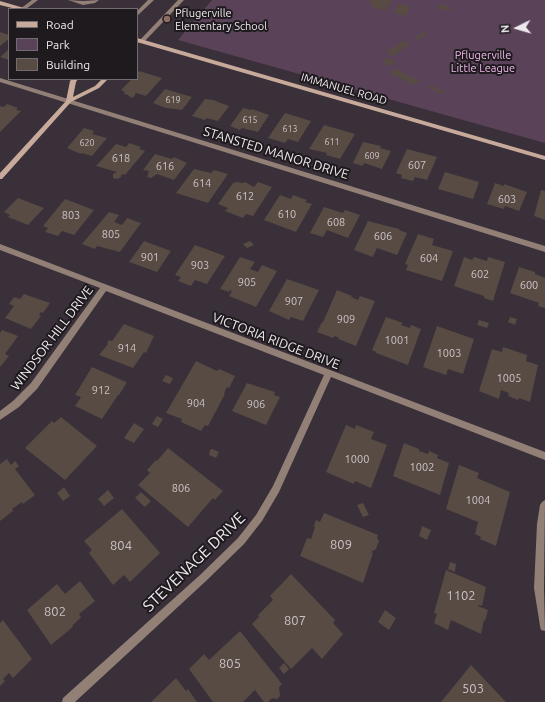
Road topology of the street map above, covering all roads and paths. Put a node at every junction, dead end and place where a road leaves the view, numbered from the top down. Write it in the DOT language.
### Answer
graph roads {
  1 [pos="35,0"];
  2 [pos="71,0"];
  3 [pos="96,0"];
  4 [pos="151,0"];
  5 [pos="181,0"];
  6 [pos="0,3"];
  7 [pos="18,8"];
  8 [pos="23,8"];
  9 [pos="138,13"];
  10 [pos="138,43"];
  11 [pos="0,80"];
  12 [pos="74,80"];
  13 [pos="104,80"];
  14 [pos="69,101"];
  15 [pos="545,158"];
  16 [pos="0,177"];
  17 [pos="0,247"];
  18 [pos="545,249"];
  19 [pos="104,288"];
  20 [pos="328,374"];
  21 [pos="0,416"];
  22 [pos="545,456"];
  23 [pos="545,505"];
  24 [pos="545,626"];
  25 [pos="67,702"];
  1 -- 8 [label="street"];
  2 -- 3 [label="street"];
  4 -- 9 [label="street"];
  5 -- 10 [label="street"];
  6 -- 7 [label="street"];
  10 -- 15 [label="street, IMMANUEL ROAD"];
  11 -- 14 [label="street, STANSTED MANOR DRIVE"];
  12 -- 14 [label="street"];
  13 -- 14 [label="street"];
  14 -- 16 [label="street"];
  14 -- 18 [label="street, STANSTED MANOR DRIVE"];
  17 -- 19 [label="street, VICTORIA RIDGE DRIVE"];
  19 -- 20 [label="street, VICTORIA RIDGE DRIVE"];
  19 -- 21 [label="street, WINDSOR HILL DRIVE"];
  20 -- 22 [label="street, VICTORIA RIDGE DRIVE"];
  20 -- 25 [label="street, STEVENAGE DRIVE"];
  23 -- 24 [label="street"];
}
